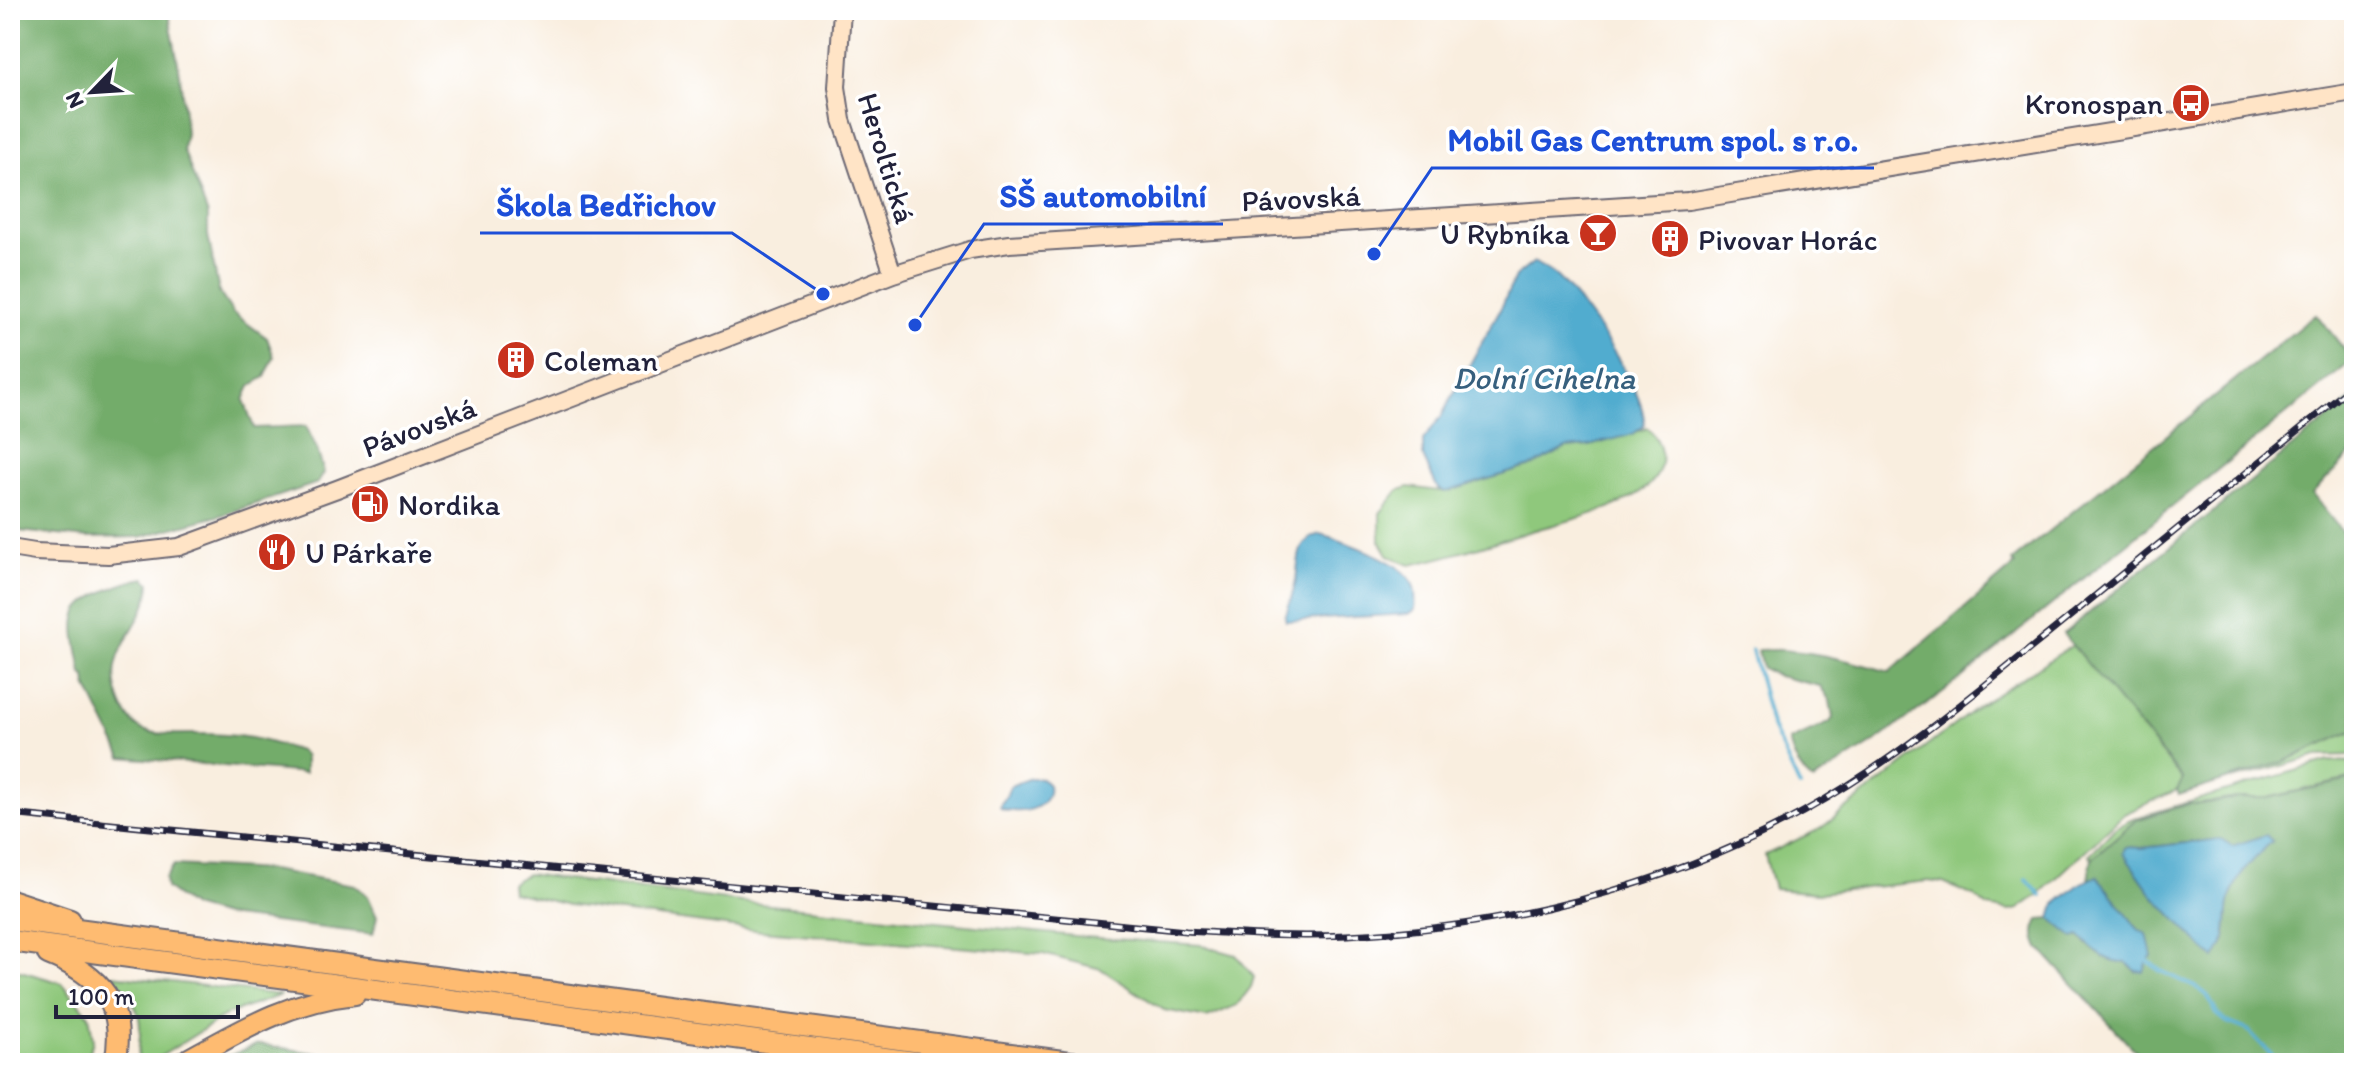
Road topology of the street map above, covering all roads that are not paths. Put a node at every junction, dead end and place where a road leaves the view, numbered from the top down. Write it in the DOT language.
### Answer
graph roads {
  1 [pos="842,10"];
  2 [pos="2354,92"];
  3 [pos="893,274"];
  4 [pos="10,548"];
  5 [pos="10,900"];
  6 [pos="10,920"];
  7 [pos="96,931"];
  8 [pos="10,942"];
  9 [pos="403,994"];
  10 [pos="115,1063"];
  11 [pos="182,1063"];
  12 [pos="922,1063"];
  13 [pos="1078,1063"];
  1 -- 3 [label="street, Heroltická"];
  2 -- 3 [label="street, Pávovská"];
  3 -- 4 [label="street, Pávovská"];
  5 -- 7 [label="highway"];
  6 -- 7 [label="highway"];
  7 -- 13 [label="highway"];
  8 -- 9 [label="highway"];
  8 -- 10 [label="highway"];
  9 -- 11 [label="highway"];
  9 -- 12 [label="highway"];
}
